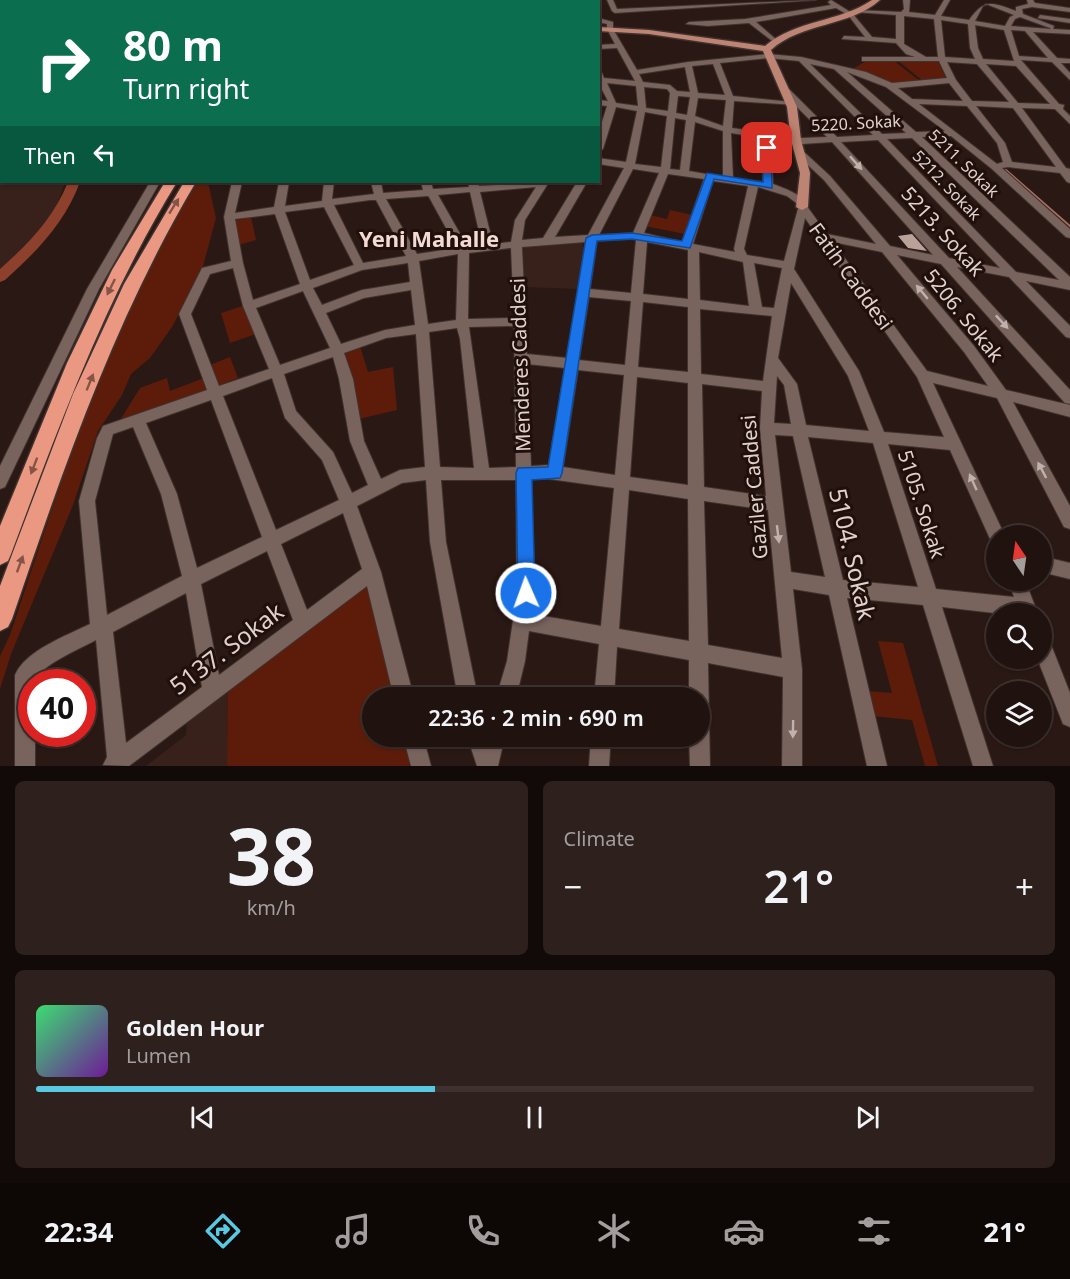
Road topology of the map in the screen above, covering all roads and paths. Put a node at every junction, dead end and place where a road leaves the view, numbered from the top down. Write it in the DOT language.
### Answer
graph roads {
  1 [pos="610,0"];
  2 [pos="679,0"];
  3 [pos="813,0"];
  4 [pos="828,0"];
  5 [pos="877,0"];
  6 [pos="907,0"];
  7 [pos="947,0"];
  8 [pos="789,1"];
  9 [pos="988,1"];
  10 [pos="754,2"];
  11 [pos="1031,2"];
  12 [pos="694,3"];
  13 [pos="726,3"];
  14 [pos="837,6"];
  15 [pos="685,8"];
  16 [pos="1070,10"];
  17 [pos="853,13"];
  18 [pos="903,14"];
  19 [pos="1020,14"];
  20 [pos="937,17"];
  21 [pos="763,18"];
  22 [pos="1029,18"];
  23 [pos="600,20"];
  24 [pos="1070,21"];
  25 [pos="752,22"];
  26 [pos="971,22"];
  27 [pos="689,24"];
  28 [pos="738,24"];
  29 [pos="1007,28"];
  30 [pos="604,29"];
  31 [pos="760,29"];
  32 [pos="749,30"];
  33 [pos="1028,30"];
  34 [pos="713,33"];
  35 [pos="1069,35"];
  36 [pos="691,36"];
  37 [pos="844,38"];
  38 [pos="870,39"];
  39 [pos="900,41"];
  40 [pos="730,44"];
  41 [pos="620,46"];
  42 [pos="600,47"];
  43 [pos="770,48"];
  44 [pos="800,59"];
  45 [pos="865,59"];
  46 [pos="928,59"];
  47 [pos="942,59"];
  48 [pos="1054,59"];
  49 [pos="715,61"];
  50 [pos="1017,61"];
  51 [pos="1070,61"];
  52 [pos="980,62"];
  53 [pos="688,64"];
  54 [pos="835,66"];
  55 [pos="634,73"];
  56 [pos="600,77"];
  57 [pos="1070,78"];
  58 [pos="951,80"];
  59 [pos="640,83"];
  60 [pos="890,86"];
  61 [pos="786,91"];
  62 [pos="674,93"];
  63 [pos="694,94"];
  64 [pos="730,98"];
  65 [pos="910,101"];
  66 [pos="600,102"];
  67 [pos="968,102"];
  68 [pos="612,104"];
  69 [pos="792,104"];
  70 [pos="1015,104"];
  71 [pos="1058,107"];
  72 [pos="1070,108"];
  73 [pos="642,109"];
  74 [pos="671,114"];
  75 [pos="692,118"];
  76 [pos="1070,121"];
  77 [pos="727,130"];
  78 [pos="953,133"];
  79 [pos="766,135"];
  80 [pos="914,135"];
  81 [pos="880,137"];
  82 [pos="796,140"];
  83 [pos="835,140"];
  84 [pos="600,143"];
  85 [pos="800,153"];
  86 [pos="600,161"];
  87 [pos="1008,164"];
  88 [pos="630,166"];
  89 [pos="995,166"];
  90 [pos="665,171"];
  91 [pos="684,172"];
  92 [pos="1068,174"];
  93 [pos="710,176"];
  94 [pos="728,179"];
  95 [pos="154,183"];
  96 [pos="170,183"];
  97 [pos="189,183"];
  98 [pos="237,183"];
  99 [pos="284,183"];
  100 [pos="329,183"];
  101 [pos="518,183"];
  102 [pos="543,183"];
  103 [pos="581,183"];
  104 [pos="754,183"];
  105 [pos="473,185"];
  106 [pos="773,187"];
  107 [pos="429,190"];
  108 [pos="378,195"];
  109 [pos="803,201"];
  110 [pos="327,202"];
  111 [pos="279,210"];
  112 [pos="229,217"];
  113 [pos="798,224"];
  114 [pos="818,231"];
  115 [pos="1069,234"];
  116 [pos="642,237"];
  117 [pos="592,238"];
  118 [pos="547,241"];
  119 [pos="516,243"];
  120 [pos="687,245"];
  121 [pos="488,247"];
  122 [pos="885,249"];
  123 [pos="464,250"];
  124 [pos="742,257"];
  125 [pos="413,259"];
  126 [pos="945,261"];
  127 [pos="237,263"];
  128 [pos="360,267"];
  129 [pos="788,268"];
  130 [pos="1011,274"];
  131 [pos="306,284"];
  132 [pos="417,285"];
  133 [pos="1070,285"];
  134 [pos="583,292"];
  135 [pos="637,298"];
  136 [pos="693,304"];
  137 [pos="249,306"];
  138 [pos="756,310"];
  139 [pos="320,311"];
  140 [pos="779,314"];
  141 [pos="520,322"];
  142 [pos="462,323"];
  143 [pos="422,328"];
  144 [pos="1070,334"];
  145 [pos="338,350"];
  146 [pos="521,358"];
  147 [pos="771,359"];
  148 [pos="571,364"];
  149 [pos="276,371"];
  150 [pos="631,371"];
  151 [pos="923,375"];
  152 [pos="694,379"];
  153 [pos="769,387"];
  154 [pos="216,392"];
  155 [pos="1001,393"];
  156 [pos="1070,399"];
  157 [pos="1070,411"];
  158 [pos="137,419"];
  159 [pos="767,428"];
  160 [pos="800,433"];
  161 [pos="879,438"];
  162 [pos="956,444"];
  163 [pos="433,473"];
  164 [pos="524,473"];
  165 [pos="555,473"];
  166 [pos="482,475"];
  167 [pos="0,482"];
  168 [pos="622,483"];
  169 [pos="377,488"];
  170 [pos="696,493"];
  171 [pos="348,503"];
  172 [pos="775,504"];
  173 [pos="1070,522"];
  174 [pos="992,525"];
  175 [pos="271,541"];
  176 [pos="0,554"];
  177 [pos="1052,567"];
  178 [pos="1070,571"];
  179 [pos="372,572"];
  180 [pos="784,579"];
  181 [pos="192,580"];
  182 [pos="837,588"];
  183 [pos="931,598"];
  184 [pos="986,605"];
  185 [pos="0,619"];
  186 [pos="522,621"];
  187 [pos="303,623"];
  188 [pos="106,628"];
  189 [pos="609,637"];
  190 [pos="698,652"];
  191 [pos="793,669"];
  192 [pos="1051,669"];
  193 [pos="401,687"];
  194 [pos="466,687"];
  195 [pos="509,687"];
  196 [pos="605,687"];
  197 [pos="699,687"];
  198 [pos="212,691"];
  199 [pos="1070,717"];
  200 [pos="416,747"];
  201 [pos="481,747"];
  202 [pos="492,747"];
  203 [pos="600,747"];
  204 [pos="700,747"];
  205 [pos="115,764"];
  206 [pos="487,765"];
  207 [pos="25,766"];
  208 [pos="421,766"];
  209 [pos="598,766"];
  210 [pos="700,766"];
  211 [pos="792,766"];
  212 [pos="877,766"];
  213 [pos="983,766"];
  1 -- 15 [label="street"];
  2 -- 15 [label="street"];
  3 -- 8 [label="street"];
  4 -- 14 [label="street"];
  5 -- 17 [label="main road"];
  6 -- 18 [label="street"];
  7 -- 20 [label="street"];
  8 -- 10 [label="street"];
  9 -- 19 [label="street"];
  9 -- 26 [label="street"];
  10 -- 13 [label="street"];
  10 -- 21 [label="street"];
  11 -- 16 [label="street"];
  11 -- 19 [label="street"];
  12 -- 13 [label="street"];
  12 -- 15 [label="street"];
  13 -- 28 [label="street"];
  14 -- 17 [label="street"];
  14 -- 21 [label="street"];
  15 -- 27 [label="street"];
  17 -- 18 [label="street"];
  17 -- 38 [label="street"];
  17 -- 43 [label="main road"];
  18 -- 20 [label="street"];
  18 -- 39 [label="street"];
  19 -- 22 [label="street"];
  19 -- 29 [label="street"];
  20 -- 26 [label="street"];
  20 -- 47 [label="street"];
  21 -- 25 [label="street"];
  22 -- 24 [label="street"];
  22 -- 35 [label="street"];
  23 -- 30 [label="street"];
  25 -- 28 [label="street"];
  25 -- 31 [label="street"];
  26 -- 29 [label="street"];
  26 -- 52 [label="street"];
  27 -- 28 [label="street"];
  27 -- 36 [label="street"];
  29 -- 33 [label="street"];
  29 -- 50 [label="street"];
  30 -- 36 [label="main road"];
  30 -- 41 [label="street"];
  31 -- 32 [label="street"];
  31 -- 43 [label="street"];
  33 -- 35 [label="street"];
  33 -- 48 [label="street"];
  34 -- 36 [label="street"];
  36 -- 40 [label="main road"];
  37 -- 38 [label="street"];
  38 -- 39 [label="street"];
  39 -- 46 [label="street"];
  40 -- 43 [label="main road"];
  40 -- 43 [label="main road"];
  41 -- 42 [label="street"];
  41 -- 55 [label="street"];
  43 -- 44 [label="street"];
  43 -- 49 [label="street"];
  43 -- 61 [label="main road"];
  44 -- 54 [label="street"];
  44 -- 81 [label="street, 5212. Sokak"];
  45 -- 46 [label="street"];
  46 -- 47 [label="street"];
  47 -- 52 [label="street"];
  47 -- 58 [label="street"];
  48 -- 50 [label="street"];
  48 -- 51 [label="street"];
  48 -- 57 [label="street"];
  49 -- 53 [label="street"];
  49 -- 64 [label="street"];
  50 -- 52 [label="street"];
  50 -- 71 [label="street"];
  52 -- 70 [label="street"];
  53 -- 55 [label="street"];
  53 -- 63 [label="street"];
  54 -- 60 [label="street"];
  54 -- 80 [label="street, 5211. Sokak"];
  55 -- 59 [label="street"];
  56 -- 59 [label="street"];
  56 -- 68 [label="street"];
  58 -- 60 [label="street"];
  58 -- 67 [label="street"];
  59 -- 62 [label="street"];
  59 -- 73 [label="street"];
  60 -- 65 [label="street"];
  61 -- 69 [label="main road"];
  61 -- 83 [label="street, 5213. Sokak"];
  62 -- 63 [label="street"];
  62 -- 74 [label="street"];
  63 -- 64 [label="street"];
  63 -- 75 [label="street"];
  64 -- 69 [label="street"];
  64 -- 77 [label="street"];
  65 -- 67 [label="street"];
  65 -- 78 [label="street"];
  66 -- 68 [label="street, 5220. Sokak"];
  67 -- 70 [label="street"];
  67 -- 87 [label="street"];
  68 -- 73 [label="street, 5220. Sokak"];
  68 -- 84 [label="street"];
  69 -- 82 [label="main road"];
  70 -- 71 [label="street"];
  70 -- 92 [label="street"];
  71 -- 72 [label="street"];
  71 -- 76 [label="street"];
  73 -- 74 [label="street, 5220. Sokak"];
  73 -- 88 [label="street"];
  74 -- 75 [label="street, 5220. Sokak"];
  74 -- 90 [label="street"];
  75 -- 77 [label="street, 5220. Sokak"];
  75 -- 91 [label="street"];
  77 -- 79 [label="street, 5220. Sokak"];
  77 -- 94 [label="street"];
  78 -- 80 [label="street, 5220. Sokak"];
  78 -- 89 [label="street"];
  79 -- 82 [label="street, 5220. Sokak"];
  79 -- 106 [label="street"];
  80 -- 81 [label="street, 5220. Sokak"];
  80 -- 133 [label="street, 5211. Sokak"];
  81 -- 83 [label="street, 5220. Sokak"];
  81 -- 130 [label="street, 5212. Sokak"];
  82 -- 83 [label="street, 5220. Sokak"];
  82 -- 85 [label="main road"];
  83 -- 126 [label="street, 5213. Sokak, one-way"];
  85 -- 109 [label="main road"];
  85 -- 122 [label="street, 5206. Sokak"];
  86 -- 88 [label="street"];
  87 -- 89 [label="street"];
  87 -- 92 [label="street"];
  88 -- 90 [label="street"];
  88 -- 117 [label="street"];
  89 -- 115 [label="street"];
  90 -- 91 [label="street"];
  90 -- 116 [label="street"];
  91 -- 93 [label="street"];
  93 -- 94 [label="street"];
  93 -- 120 [label="street"];
  94 -- 104 [label="street"];
  95 -- 167 [label="street"];
  96 -- 176 [label="highway, one-way"];
  185 -- 97 [label="highway, one-way"];
  98 -- 112 [label="street"];
  99 -- 111 [label="street"];
  100 -- 110 [label="street"];
  101 -- 102 [label="street"];
  101 -- 105 [label="street"];
  102 -- 119 [label="street, Menderes Caddesi"];
  103 -- 118 [label="street"];
  104 -- 106 [label="street"];
  104 -- 124 [label="street"];
  105 -- 107 [label="street"];
  105 -- 121 [label="street"];
  106 -- 109 [label="street"];
  107 -- 108 [label="street"];
  107 -- 123 [label="street"];
  108 -- 110 [label="street"];
  108 -- 125 [label="street"];
  109 -- 113 [label="street, Gaziler Caddesi"];
  109 -- 114 [label="street, Fatih Caddesi"];
  110 -- 111 [label="street"];
  110 -- 128 [label="street"];
  111 -- 112 [label="street"];
  111 -- 131 [label="street"];
  112 -- 127 [label="street"];
  113 -- 114 [label="street"];
  113 -- 129 [label="street, Gaziler Caddesi"];
  114 -- 122 [label="street"];
  114 -- 151 [label="street, Fatih Caddesi"];
  116 -- 117 [label="street"];
  116 -- 120 [label="street"];
  116 -- 135 [label="street"];
  117 -- 118 [label="street"];
  117 -- 134 [label="street"];
  118 -- 119 [label="street"];
  119 -- 121 [label="street"];
  119 -- 141 [label="street, Menderes Caddesi"];
  120 -- 124 [label="street"];
  120 -- 136 [label="street"];
  121 -- 123 [label="street"];
  122 -- 126 [label="street"];
  155 -- 122 [label="street, 5206. Sokak, one-way"];
  123 -- 125 [label="street"];
  123 -- 142 [label="street"];
  124 -- 129 [label="street"];
  124 -- 138 [label="street"];
  125 -- 128 [label="street"];
  125 -- 132 [label="street"];
  126 -- 130 [label="street"];
  126 -- 156 [label="street, 5213. Sokak, one-way"];
  127 -- 137 [label="street"];
  127 -- 154 [label="street"];
  128 -- 131 [label="street"];
  129 -- 140 [label="street, Gaziler Caddesi"];
  129 -- 161 [label="street, 5105. Sokak"];
  130 -- 133 [label="street"];
  130 -- 144 [label="street, 5212. Sokak"];
  131 -- 137 [label="street"];
  131 -- 139 [label="street"];
  132 -- 139 [label="street"];
  132 -- 143 [label="street"];
  134 -- 135 [label="street"];
  134 -- 148 [label="street"];
  135 -- 136 [label="street"];
  135 -- 150 [label="street"];
  136 -- 138 [label="street"];
  136 -- 152 [label="street"];
  137 -- 149 [label="street"];
  138 -- 140 [label="street"];
  139 -- 145 [label="street"];
  140 -- 147 [label="street, Gaziler Caddesi"];
  141 -- 142 [label="street"];
  141 -- 146 [label="street, Menderes Caddesi"];
  142 -- 143 [label="street"];
  142 -- 166 [label="street"];
  143 -- 145 [label="street"];
  143 -- 163 [label="street"];
  145 -- 149 [label="street"];
  145 -- 169 [label="street"];
  146 -- 148 [label="street"];
  146 -- 164 [label="street, Menderes Caddesi"];
  147 -- 153 [label="street, Gaziler Caddesi"];
  147 -- 160 [label="street, 5104. Sokak"];
  148 -- 150 [label="street"];
  148 -- 165 [label="street"];
  149 -- 154 [label="street"];
  149 -- 171 [label="street"];
  150 -- 152 [label="street"];
  150 -- 168 [label="street"];
  151 -- 155 [label="street"];
  151 -- 162 [label="street, Fatih Caddesi"];
  152 -- 153 [label="street"];
  152 -- 170 [label="street"];
  153 -- 159 [label="street, Gaziler Caddesi"];
  154 -- 158 [label="street"];
  154 -- 175 [label="street"];
  155 -- 157 [label="street"];
  173 -- 155 [label="street, 5206. Sokak, one-way"];
  158 -- 181 [label="street"];
  158 -- 188 [label="street"];
  159 -- 160 [label="street"];
  159 -- 172 [label="street, Gaziler Caddesi"];
  160 -- 161 [label="street"];
  160 -- 182 [label="street, 5104. Sokak"];
  161 -- 162 [label="street"];
  161 -- 183 [label="street, 5105. Sokak"];
  174 -- 162 [label="street, Fatih Caddesi, one-way"];
  163 -- 166 [label="street"];
  163 -- 169 [label="street"];
  163 -- 194 [label="street"];
  164 -- 165 [label="street"];
  164 -- 166 [label="street"];
  164 -- 186 [label="street, Menderes Caddesi"];
  165 -- 168 [label="street"];
  168 -- 170 [label="street"];
  168 -- 189 [label="street"];
  169 -- 171 [label="street"];
  170 -- 172 [label="street"];
  170 -- 190 [label="street"];
  171 -- 175 [label="street"];
  171 -- 179 [label="street"];
  172 -- 180 [label="street, Gaziler Caddesi, one-way"];
  175 -- 181 [label="street"];
  175 -- 187 [label="street"];
  177 -- 178 [label="street"];
  179 -- 187 [label="street, 5137. Sokak"];
  179 -- 193 [label="street"];
  180 -- 182 [label="street"];
  180 -- 191 [label="street, Gaziler Caddesi"];
  181 -- 188 [label="street"];
  181 -- 198 [label="street"];
  182 -- 183 [label="street"];
  182 -- 212 [label="street, 5104. Sokak"];
  183 -- 184 [label="street"];
  183 -- 213 [label="street, 5105. Sokak"];
  186 -- 189 [label="street"];
  186 -- 195 [label="street, Menderes Caddesi"];
  187 -- 198 [label="street, 5137. Sokak"];
  188 -- 205 [label="street"];
  188 -- 207 [label="street"];
  189 -- 190 [label="street"];
  189 -- 196 [label="street"];
  190 -- 191 [label="street"];
  190 -- 197 [label="street"];
  191 -- 211 [label="street, Gaziler Caddesi, one-way"];
  192 -- 199 [label="street"];
  198 -- 205 [label="street, 5137. Sokak"];
  200 -- 208 [label="street"];
  201 -- 206 [label="street"];
  202 -- 206 [label="street"];
  203 -- 209 [label="street"];
  204 -- 210 [label="street"];
}
